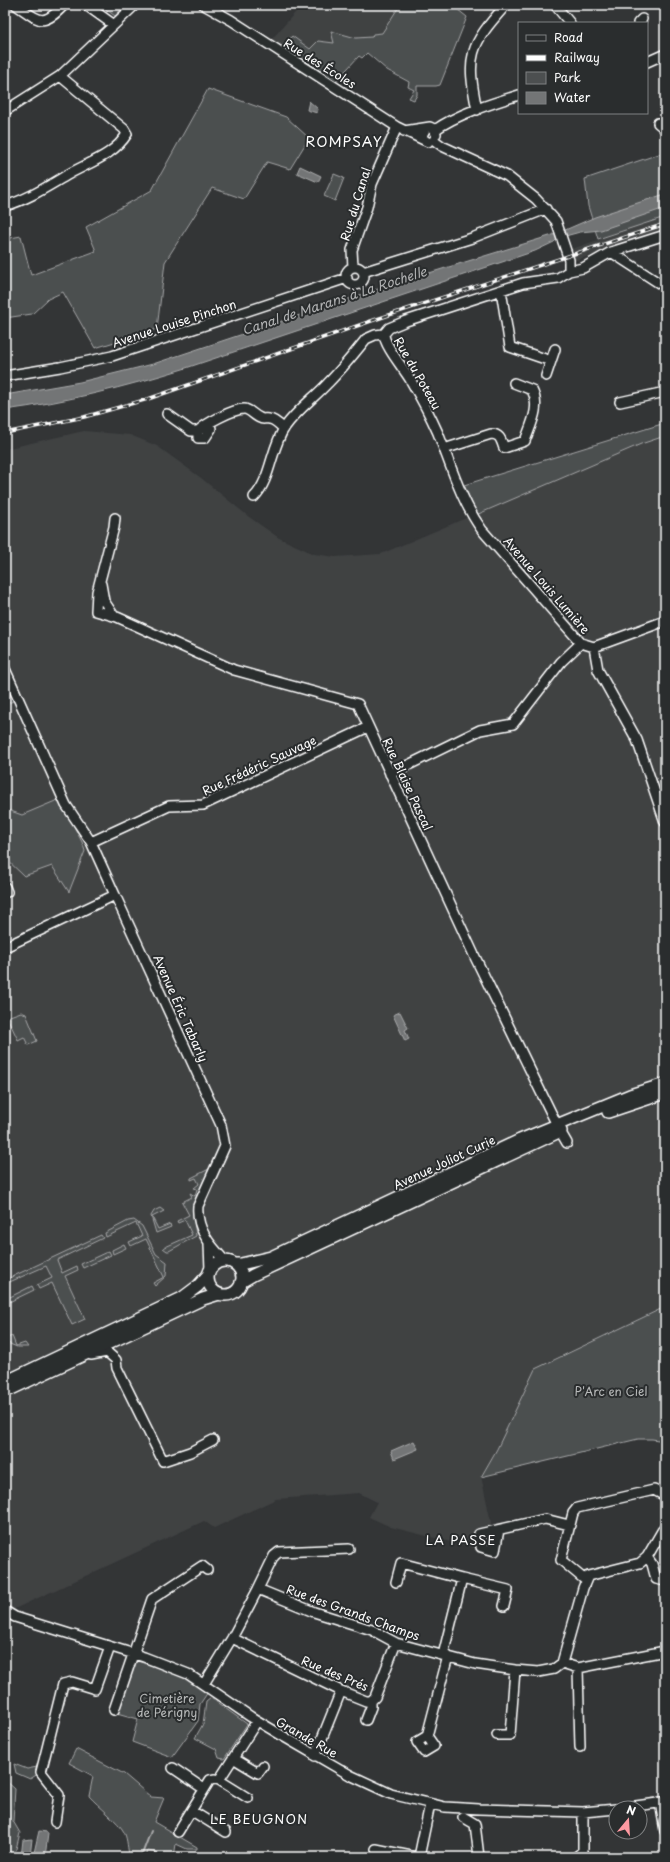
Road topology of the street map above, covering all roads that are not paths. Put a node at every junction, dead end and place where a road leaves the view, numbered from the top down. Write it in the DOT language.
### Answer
graph roads {
  1 [pos="16,5"];
  2 [pos="64,5"];
  3 [pos="86,5"];
  4 [pos="135,5"];
  5 [pos="204,5"];
  6 [pos="505,6"];
  7 [pos="561,7"];
  8 [pos="569,22"];
  9 [pos="114,25"];
  10 [pos="665,54"];
  11 [pos="648,62"];
  12 [pos="60,76"];
  13 [pos="518,95"];
  14 [pos="477,110"];
  15 [pos="5,111"];
  16 [pos="426,128"];
  17 [pos="400,129"];
  18 [pos="435,130"];
  19 [pos="424,140"];
  20 [pos="434,140"];
  21 [pos="536,199"];
  22 [pos="5,206"];
  23 [pos="546,210"];
  24 [pos="534,214"];
  25 [pos="665,235"];
  26 [pos="612,252"];
  27 [pos="353,267"];
  28 [pos="569,271"];
  29 [pos="363,272"];
  30 [pos="347,278"];
  31 [pos="665,287"];
  32 [pos="501,290"];
  33 [pos="384,334"];
  34 [pos="555,350"];
  35 [pos="551,361"];
  36 [pos="5,376"];
  37 [pos="546,376"];
  38 [pos="514,383"];
  39 [pos="665,392"];
  40 [pos="620,402"];
  41 [pos="167,414"];
  42 [pos="284,429"];
  43 [pos="444,449"];
  44 [pos="254,497"];
  45 [pos="472,516"];
  46 [pos="115,518"];
  47 [pos="101,579"];
  48 [pos="114,616"];
  49 [pos="665,621"];
  50 [pos="581,643"];
  51 [pos="594,647"];
  52 [pos="5,669"];
  53 [pos="368,727"];
  54 [pos="390,774"];
  55 [pos="665,822"];
  56 [pos="91,842"];
  57 [pos="5,887"];
  58 [pos="5,892"];
  59 [pos="116,895"];
  60 [pos="5,947"];
  61 [pos="665,1084"];
  62 [pos="665,1093"];
  63 [pos="558,1128"];
  64 [pos="567,1143"];
  65 [pos="209,1244"];
  66 [pos="230,1263"];
  67 [pos="209,1272"];
  68 [pos="242,1282"];
  69 [pos="219,1294"];
  70 [pos="80,1357"];
  71 [pos="5,1382"];
  72 [pos="5,1392"];
  73 [pos="213,1440"];
  74 [pos="665,1496"];
  75 [pos="569,1525"];
  76 [pos="665,1526"];
  77 [pos="500,1530"];
  78 [pos="349,1549"];
  79 [pos="647,1557"];
  80 [pos="207,1570"];
  81 [pos="462,1579"];
  82 [pos="585,1580"];
  83 [pos="665,1581"];
  84 [pos="396,1582"];
  85 [pos="258,1589"];
  86 [pos="504,1606"];
  87 [pos="5,1611"];
  88 [pos="232,1638"];
  89 [pos="396,1643"];
  90 [pos="110,1647"];
  91 [pos="665,1651"];
  92 [pos="134,1654"];
  93 [pos="445,1656"];
  94 [pos="562,1663"];
  95 [pos="578,1668"];
  96 [pos="515,1670"];
  97 [pos="204,1684"];
  98 [pos="341,1691"];
  99 [pos="371,1701"];
  100 [pos="114,1710"];
  101 [pos="366,1720"];
  102 [pos="257,1721"];
  103 [pos="497,1735"];
  104 [pos="427,1736"];
  105 [pos="580,1747"];
  106 [pos="315,1756"];
  107 [pos="233,1758"];
  108 [pos="262,1766"];
  109 [pos="173,1768"];
  110 [pos="219,1780"];
  111 [pos="204,1789"];
  112 [pos="248,1798"];
  113 [pos="662,1802"];
  114 [pos="430,1804"];
  115 [pos="648,1804"];
  116 [pos="479,1809"];
  117 [pos="192,1810"];
  118 [pos="608,1810"];
  119 [pos="583,1812"];
  120 [pos="463,1817"];
  121 [pos="55,1822"];
  122 [pos="475,1824"];
  123 [pos="665,1831"];
  124 [pos="178,1832"];
  125 [pos="226,1832"];
  126 [pos="376,1849"];
  127 [pos="417,1857"];
  128 [pos="479,1857"];
  129 [pos="576,1857"];
  1 -- 2 [label="street"];
  3 -- 9 [label="street"];
  4 -- 9 [label="street"];
  5 -- 17 [label="street, Rue des Écoles"];
  6 -- 14 [label="street"];
  7 -- 8 [label="street"];
  9 -- 12 [label="street"];
  10 -- 11 [label="street"];
  12 -- 15 [label="street"];
  12 -- 22 [label="street"];
  13 -- 14 [label="street"];
  14 -- 18 [label="street"];
  16 -- 17 [label="street"];
  16 -- 18 [label="street"];
  16 -- 19 [label="street"];
  17 -- 19 [label="street, Rue des Écoles"];
  17 -- 27 [label="street, Rue du Canal"];
  18 -- 20 [label="street"];
  19 -- 20 [label="street"];
  20 -- 21 [label="street"];
  21 -- 23 [label="street"];
  21 -- 24 [label="street"];
  23 -- 24 [label="street"];
  23 -- 28 [label="street"];
  24 -- 29 [label="street"];
  25 -- 26 [label="street, Rue du Poteau"];
  26 -- 28 [label="street, Rue du Poteau"];
  26 -- 31 [label="street"];
  27 -- 29 [label="street"];
  27 -- 30 [label="street"];
  28 -- 32 [label="street, Rue du Poteau"];
  29 -- 30 [label="street"];
  30 -- 36 [label="street, Avenue Louise Pinchon"];
  32 -- 33 [label="street, Rue du Poteau"];
  32 -- 35 [label="street"];
  33 -- 42 [label="street"];
  33 -- 43 [label="street, Rue du Poteau"];
  34 -- 35 [label="street"];
  35 -- 37 [label="street"];
  38 -- 43 [label="street"];
  39 -- 40 [label="street"];
  41 -- 42 [label="street"];
  42 -- 44 [label="street"];
  43 -- 45 [label="street, Rue du Poteau"];
  45 -- 50 [label="street, Avenue Louis Lumière"];
  46 -- 47 [label="street"];
  47 -- 48 [label="street"];
  47 -- 48 [label="street, Rue Blaise Pascal"];
  48 -- 53 [label="street, Rue Blaise Pascal"];
  49 -- 51 [label="street"];
  50 -- 51 [label="street, Avenue Louis Lumière"];
  50 -- 54 [label="street"];
  51 -- 55 [label="street, Avenue Louis Lumière"];
  52 -- 56 [label="street, Avenue Éric Tabarly"];
  53 -- 54 [label="street, Rue Blaise Pascal"];
  53 -- 56 [label="street, Rue Frédéric Sauvage"];
  54 -- 63 [label="street, Rue Blaise Pascal"];
  56 -- 59 [label="street, Avenue Éric Tabarly"];
  57 -- 58 [label="street"];
  59 -- 60 [label="street"];
  59 -- 65 [label="street, Avenue Éric Tabarly"];
  61 -- 63 [label="main road, Avenue Joliot Curie"];
  62 -- 63 [label="main road, Avenue Joliot Curie"];
  63 -- 64 [label="street, Rue Blaise Pascal"];
  63 -- 66 [label="main road, Avenue Joliot Curie"];
  63 -- 68 [label="main road, Avenue Joliot Curie"];
  65 -- 66 [label="street, Avenue Éric Tabarly"];
  65 -- 67 [label="street, Avenue Éric Tabarly"];
  66 -- 67 [label="main road"];
  66 -- 68 [label="main road"];
  67 -- 69 [label="main road"];
  67 -- 71 [label="main road"];
  68 -- 69 [label="main road"];
  69 -- 70 [label="main road"];
  70 -- 72 [label="main road"];
  70 -- 73 [label="street"];
  74 -- 75 [label="street"];
  75 -- 77 [label="street"];
  75 -- 82 [label="street"];
  76 -- 79 [label="street"];
  78 -- 85 [label="street"];
  79 -- 82 [label="street"];
  79 -- 83 [label="street"];
  80 -- 92 [label="street"];
  81 -- 84 [label="street"];
  81 -- 86 [label="street"];
  81 -- 93 [label="street"];
  82 -- 94 [label="street"];
  85 -- 88 [label="street"];
  85 -- 89 [label="street, Rue des Grands Champs"];
  87 -- 90 [label="street, Grande Rue"];
  88 -- 97 [label="street"];
  88 -- 98 [label="street, Rue des Prés"];
  89 -- 93 [label="street, Rue des Grands Champs"];
  89 -- 99 [label="street, Rue des Prés"];
  90 -- 92 [label="street, Grande Rue"];
  90 -- 121 [label="street"];
  91 -- 95 [label="street"];
  92 -- 97 [label="street, Grande Rue"];
  92 -- 100 [label="street"];
  93 -- 96 [label="street, Rue des Grands Champs"];
  93 -- 104 [label="street"];
  94 -- 95 [label="street"];
  94 -- 96 [label="street, Rue des Grands Champs"];
  95 -- 105 [label="street"];
  96 -- 103 [label="street"];
  97 -- 102 [label="street, Grande Rue"];
  98 -- 99 [label="street, Rue des Prés"];
  98 -- 106 [label="street"];
  99 -- 101 [label="street"];
  102 -- 106 [label="street, Grande Rue"];
  102 -- 107 [label="street"];
  106 -- 114 [label="street, Grande Rue"];
  107 -- 108 [label="street"];
  107 -- 110 [label="street"];
  109 -- 111 [label="street"];
  110 -- 111 [label="street"];
  110 -- 112 [label="street"];
  111 -- 117 [label="street"];
  113 -- 115 [label="street"];
  113 -- 123 [label="street"];
  114 -- 116 [label="street, Grande Rue"];
  114 -- 127 [label="street"];
  116 -- 119 [label="street, Grande Rue"];
  116 -- 122 [label="street"];
  117 -- 124 [label="street"];
  117 -- 125 [label="street"];
  118 -- 119 [label="street, Grande Rue"];
  119 -- 129 [label="street"];
  120 -- 122 [label="street"];
  122 -- 128 [label="street"];
  126 -- 127 [label="street"];
}
